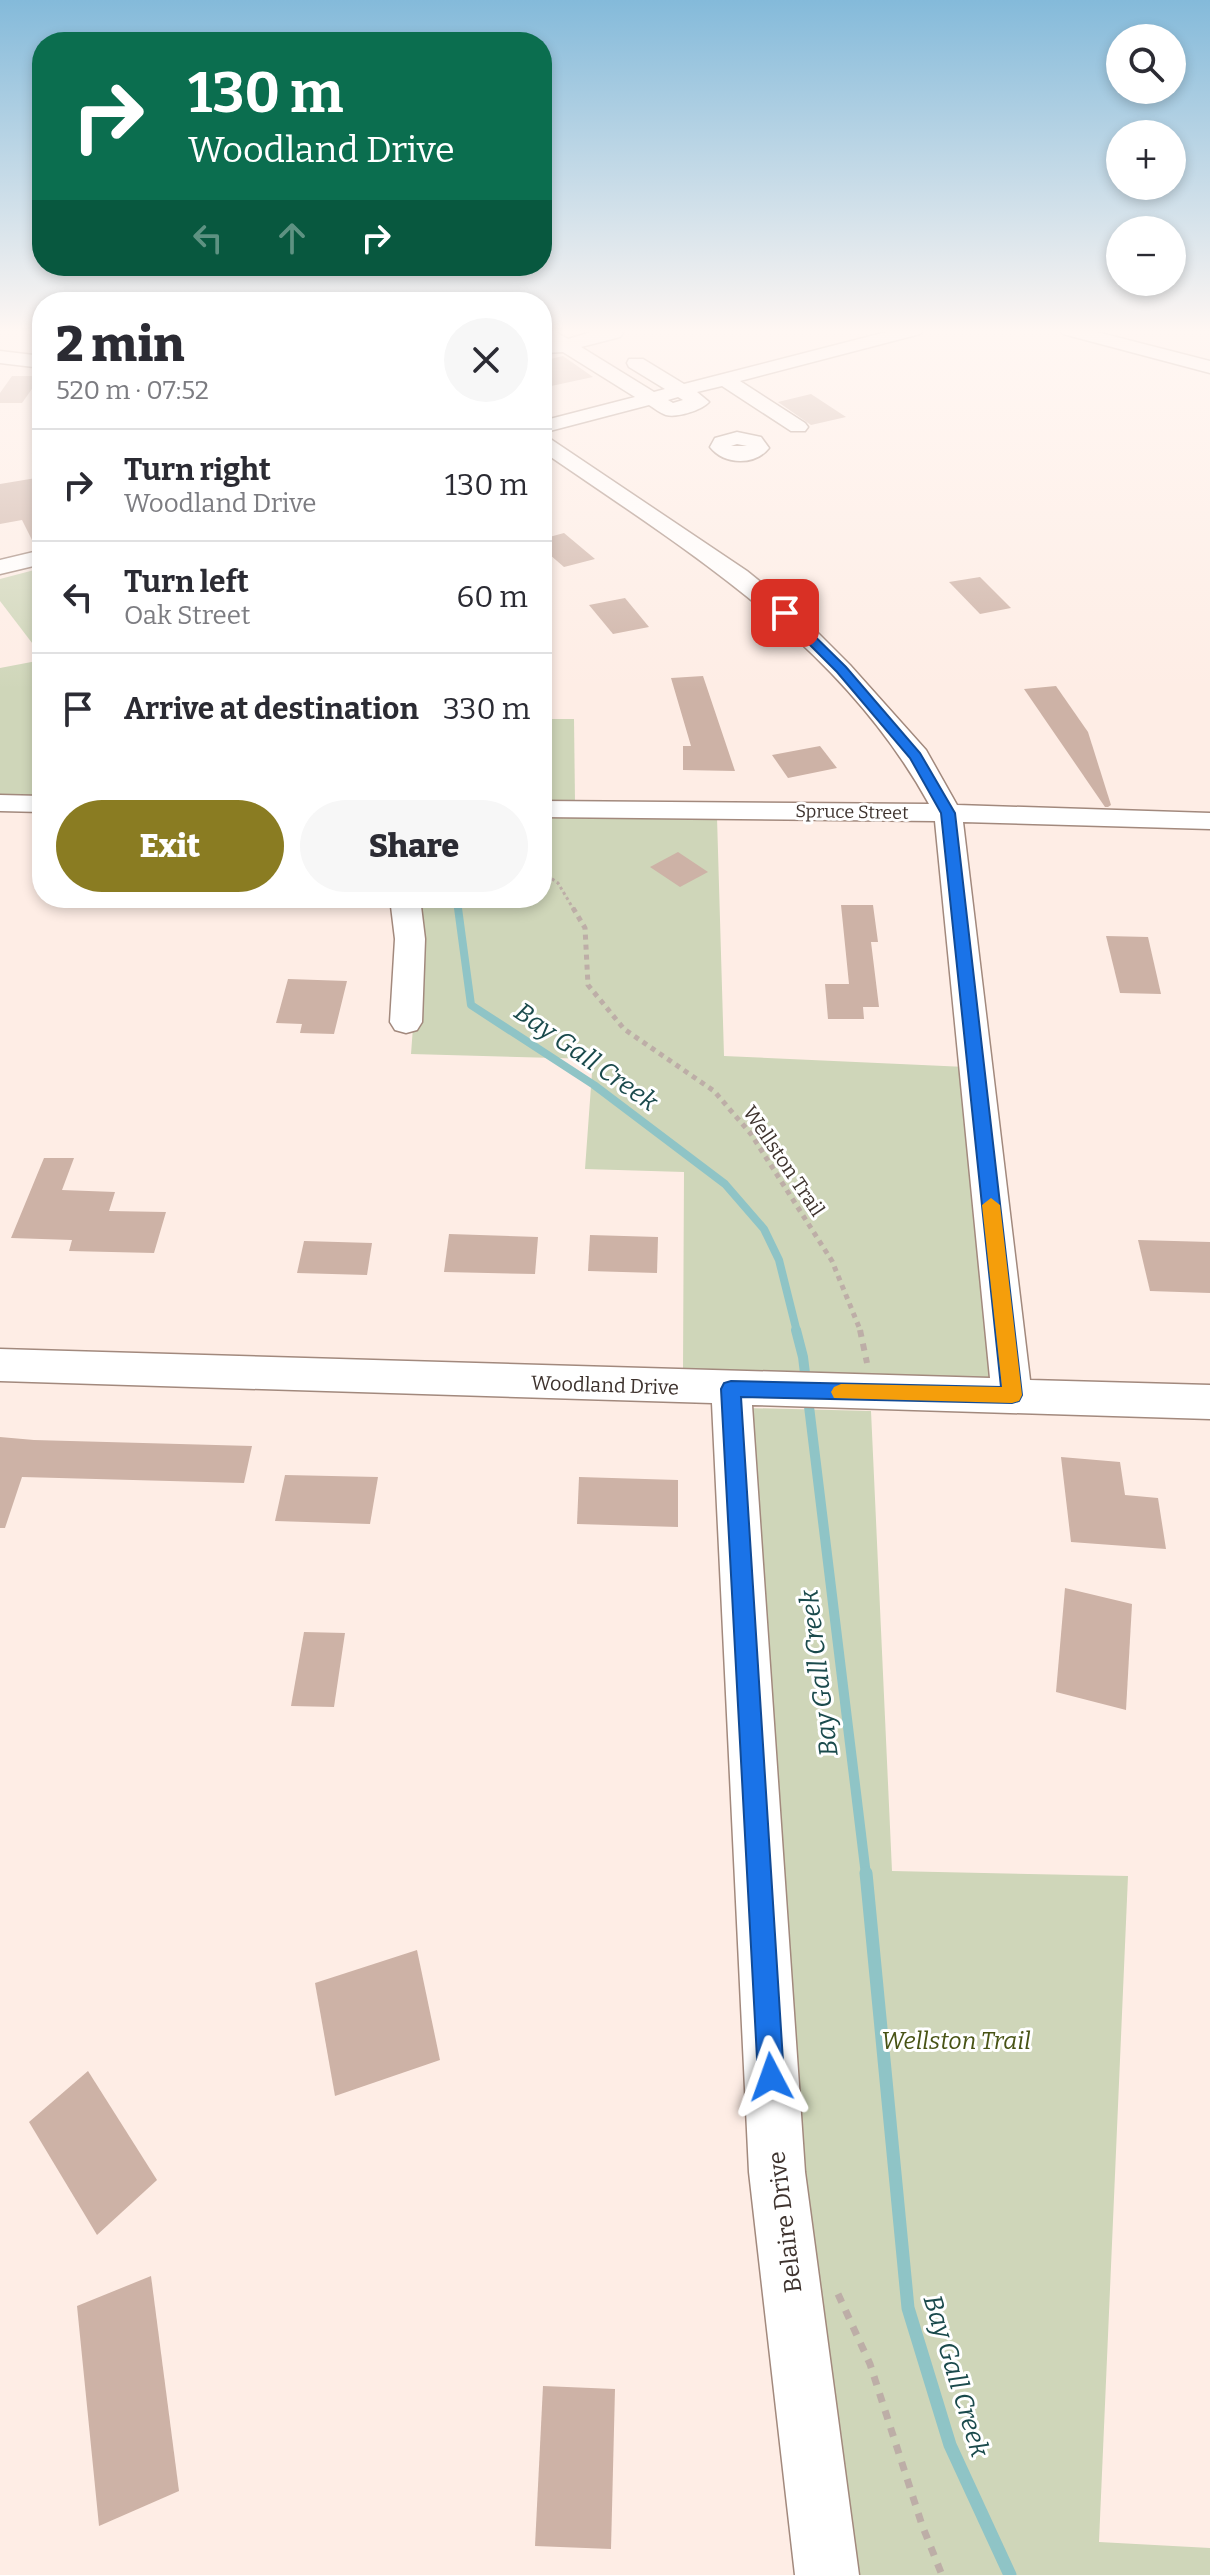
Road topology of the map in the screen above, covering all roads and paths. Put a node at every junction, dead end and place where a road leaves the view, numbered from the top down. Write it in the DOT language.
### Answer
graph roads {
  1 [pos="554,450"];
  2 [pos="32,559"];
  3 [pos="0,567"];
  4 [pos="0,803"];
  5 [pos="32,804"];
  6 [pos="552,809"];
  7 [pos="948,813"];
  8 [pos="1210,821"];
  9 [pos="552,879"];
  10 [pos="406,908"];
  11 [pos="406,1022"];
  12 [pos="0,1365"];
  13 [pos="750,1390"];
  14 [pos="852,1392"];
  15 [pos="1012,1395"];
  16 [pos="1210,1402"];
  17 [pos="831,2278"];
  18 [pos="827,2575"];
  19 [pos="942,2575"];
  1 -- 7 [label="street"];
  2 -- 3 [label="street"];
  4 -- 5 [label="street"];
  6 -- 7 [label="street, Spruce Street"];
  7 -- 8 [label="street, Spruce Street"];
  7 -- 15 [label="street"];
  9 -- 14 [label="path, Wellston Trail"];
  10 -- 11 [label="street"];
  12 -- 13 [label="street, Woodland Drive"];
  13 -- 14 [label="street, Woodland Drive"];
  13 -- 18 [label="street, Belaire Drive"];
  14 -- 15 [label="street, Woodland Drive"];
  15 -- 16 [label="street, Woodland Drive"];
  17 -- 19 [label="path"];
}
